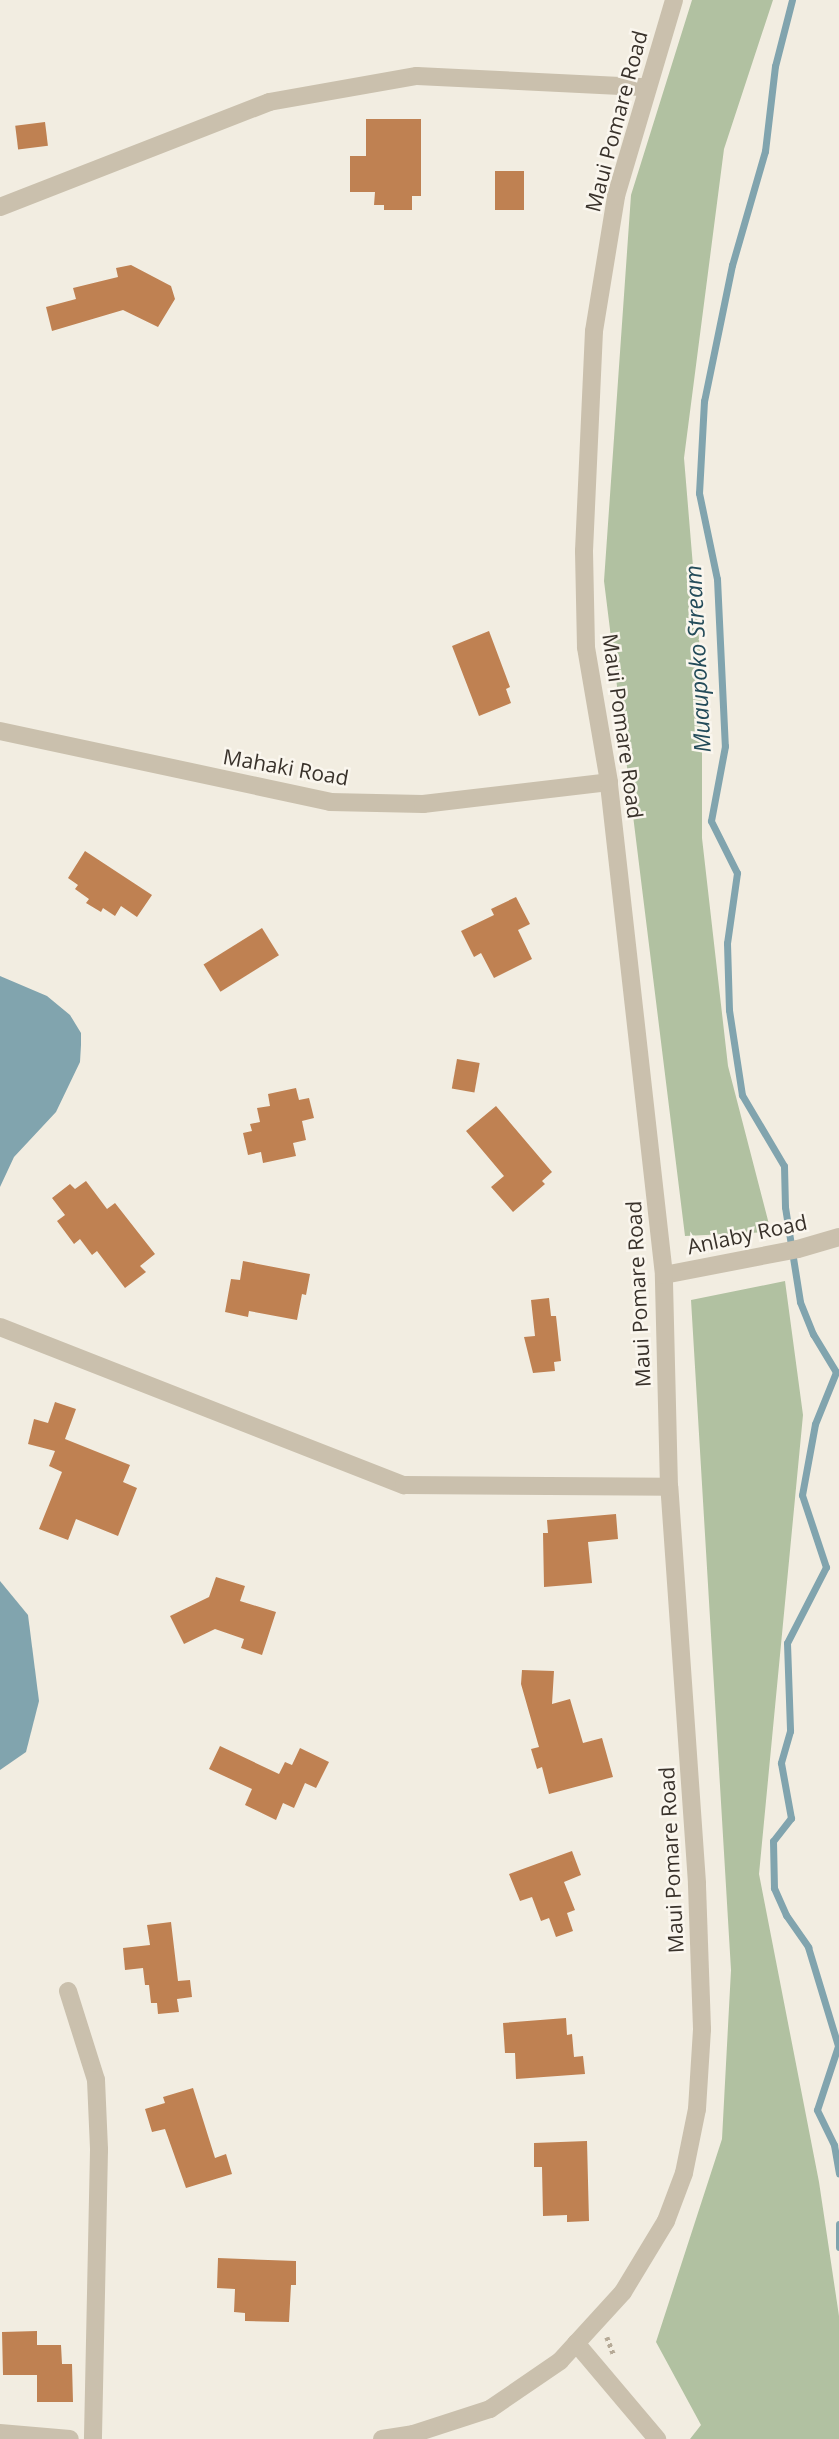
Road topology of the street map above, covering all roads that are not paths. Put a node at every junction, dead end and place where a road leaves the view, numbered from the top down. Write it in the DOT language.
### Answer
graph roads {
  1 [pos="674,0"];
  2 [pos="646,87"];
  3 [pos="0,207"];
  4 [pos="0,731"];
  5 [pos="609,782"];
  6 [pos="839,1237"];
  7 [pos="664,1275"];
  8 [pos="0,1327"];
  9 [pos="669,1487"];
  10 [pos="68,1991"];
  11 [pos="576,2343"];
  12 [pos="0,2433"];
  13 [pos="70,2439"];
  14 [pos="93,2439"];
  15 [pos="382,2439"];
  16 [pos="657,2439"];
  1 -- 2 [label="street, Maui Pomare Road"];
  2 -- 3 [label="street"];
  2 -- 5 [label="street, Maui Pomare Road"];
  4 -- 5 [label="street, Mahaki Road"];
  5 -- 7 [label="street, Maui Pomare Road"];
  6 -- 7 [label="street, Anlaby Road"];
  7 -- 9 [label="street, Maui Pomare Road"];
  8 -- 9 [label="street"];
  9 -- 11 [label="street, Maui Pomare Road"];
  10 -- 14 [label="street"];
  11 -- 15 [label="street, Maui Pomare Road"];
  11 -- 16 [label="street"];
  12 -- 13 [label="street"];
}
